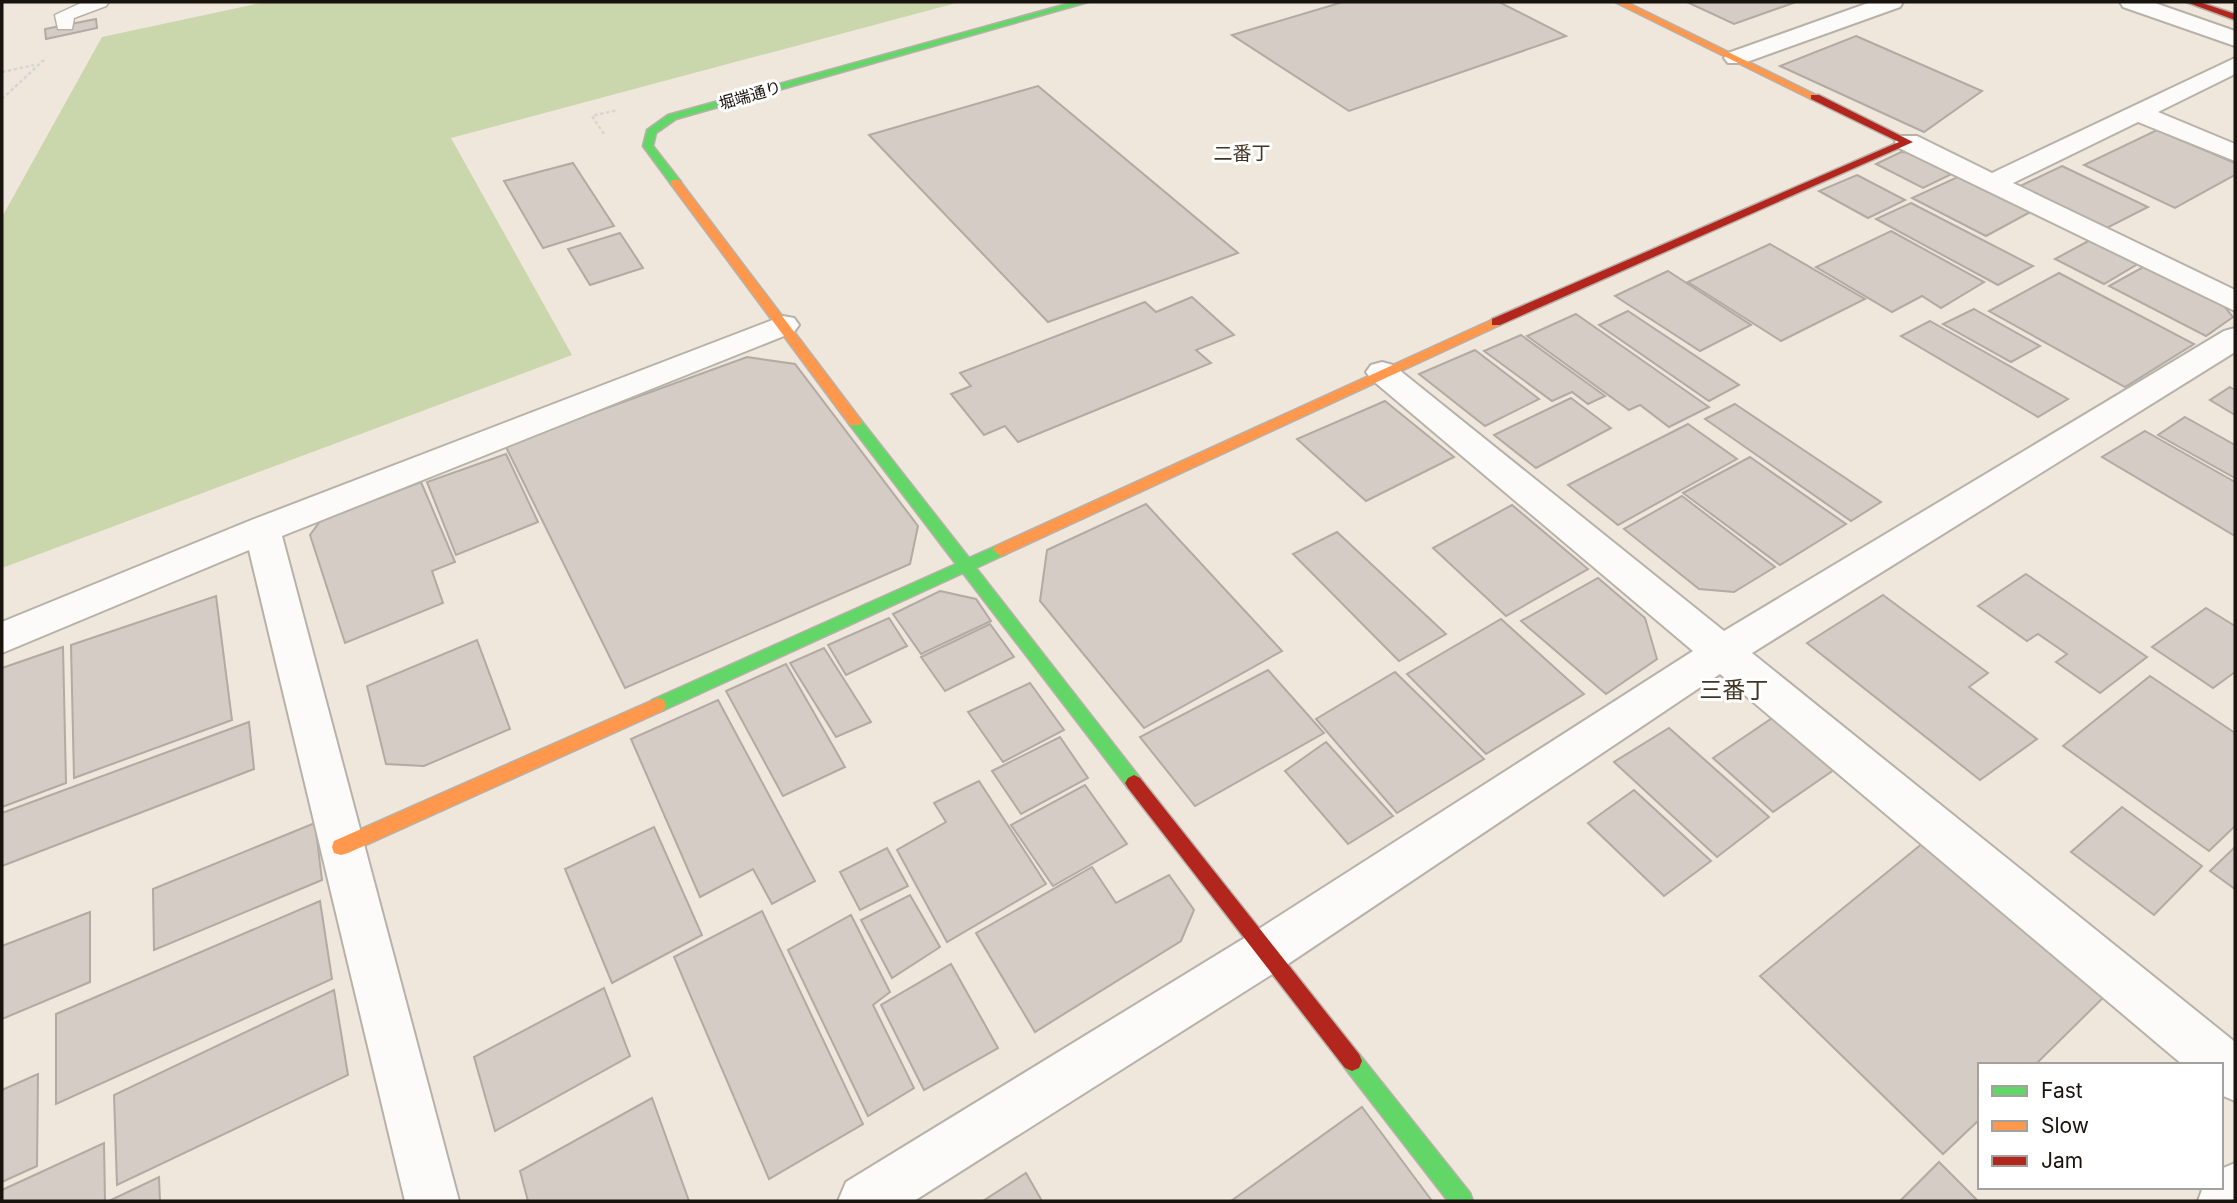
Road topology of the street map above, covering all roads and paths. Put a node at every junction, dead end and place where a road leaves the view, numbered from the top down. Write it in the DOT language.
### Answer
graph roads {
  1 [pos="100,2"];
  2 [pos="1083,2"];
  3 [pos="1619,2"];
  4 [pos="1892,2"];
  5 [pos="2132,2"];
  6 [pos="2191,2"];
  7 [pos="2235,17"];
  8 [pos="65,25"];
  9 [pos="2235,38"];
  10 [pos="46,58"];
  11 [pos="1736,58"];
  12 [pos="35,65"];
  13 [pos="2235,65"];
  14 [pos="2,72"];
  15 [pos="2,99"];
  16 [pos="618,109"];
  17 [pos="2139,113"];
  18 [pos="608,139"];
  19 [pos="1908,142"];
  20 [pos="2235,153"];
  21 [pos="1992,183"];
  22 [pos="2235,302"];
  23 [pos="783,325"];
  24 [pos="2235,338"];
  25 [pos="1382,372"];
  26 [pos="262,530"];
  27 [pos="965,567"];
  28 [pos="2,638"];
  29 [pos="1722,652"];
  30 [pos="341,847"];
  31 [pos="1268,950"];
  32 [pos="2220,1063"];
  33 [pos="2235,1190"];
  34 [pos="432,1201"];
  35 [pos="865,1201"];
  36 [pos="1462,1201"];
  37 [pos="2225,1201"];
  1 -- 8 [label="lane"];
  2 -- 23 [label="street, 堀端通り"];
  3 -- 11 [label="street"];
  4 -- 11 [label="street"];
  5 -- 9 [label="street"];
  6 -- 7 [label="street"];
  10 -- 12 [label="path"];
  11 -- 19 [label="street"];
  12 -- 14 [label="path"];
  12 -- 15 [label="path"];
  13 -- 17 [label="street"];
  16 -- 18 [label="path"];
  17 -- 20 [label="street"];
  17 -- 21 [label="street"];
  19 -- 21 [label="street"];
  19 -- 25 [label="street"];
  21 -- 22 [label="street"];
  23 -- 26 [label="street"];
  23 -- 27 [label="street, 堀端通り"];
  24 -- 29 [label="street"];
  25 -- 27 [label="street"];
  25 -- 29 [label="street"];
  26 -- 28 [label="street"];
  26 -- 30 [label="street"];
  27 -- 30 [label="street"];
  27 -- 31 [label="street, 堀端通り"];
  29 -- 31 [label="street"];
  29 -- 32 [label="street"];
  30 -- 34 [label="street"];
  31 -- 35 [label="street"];
  31 -- 36 [label="street, 堀端通り"];
  33 -- 37 [label="street"];
}
